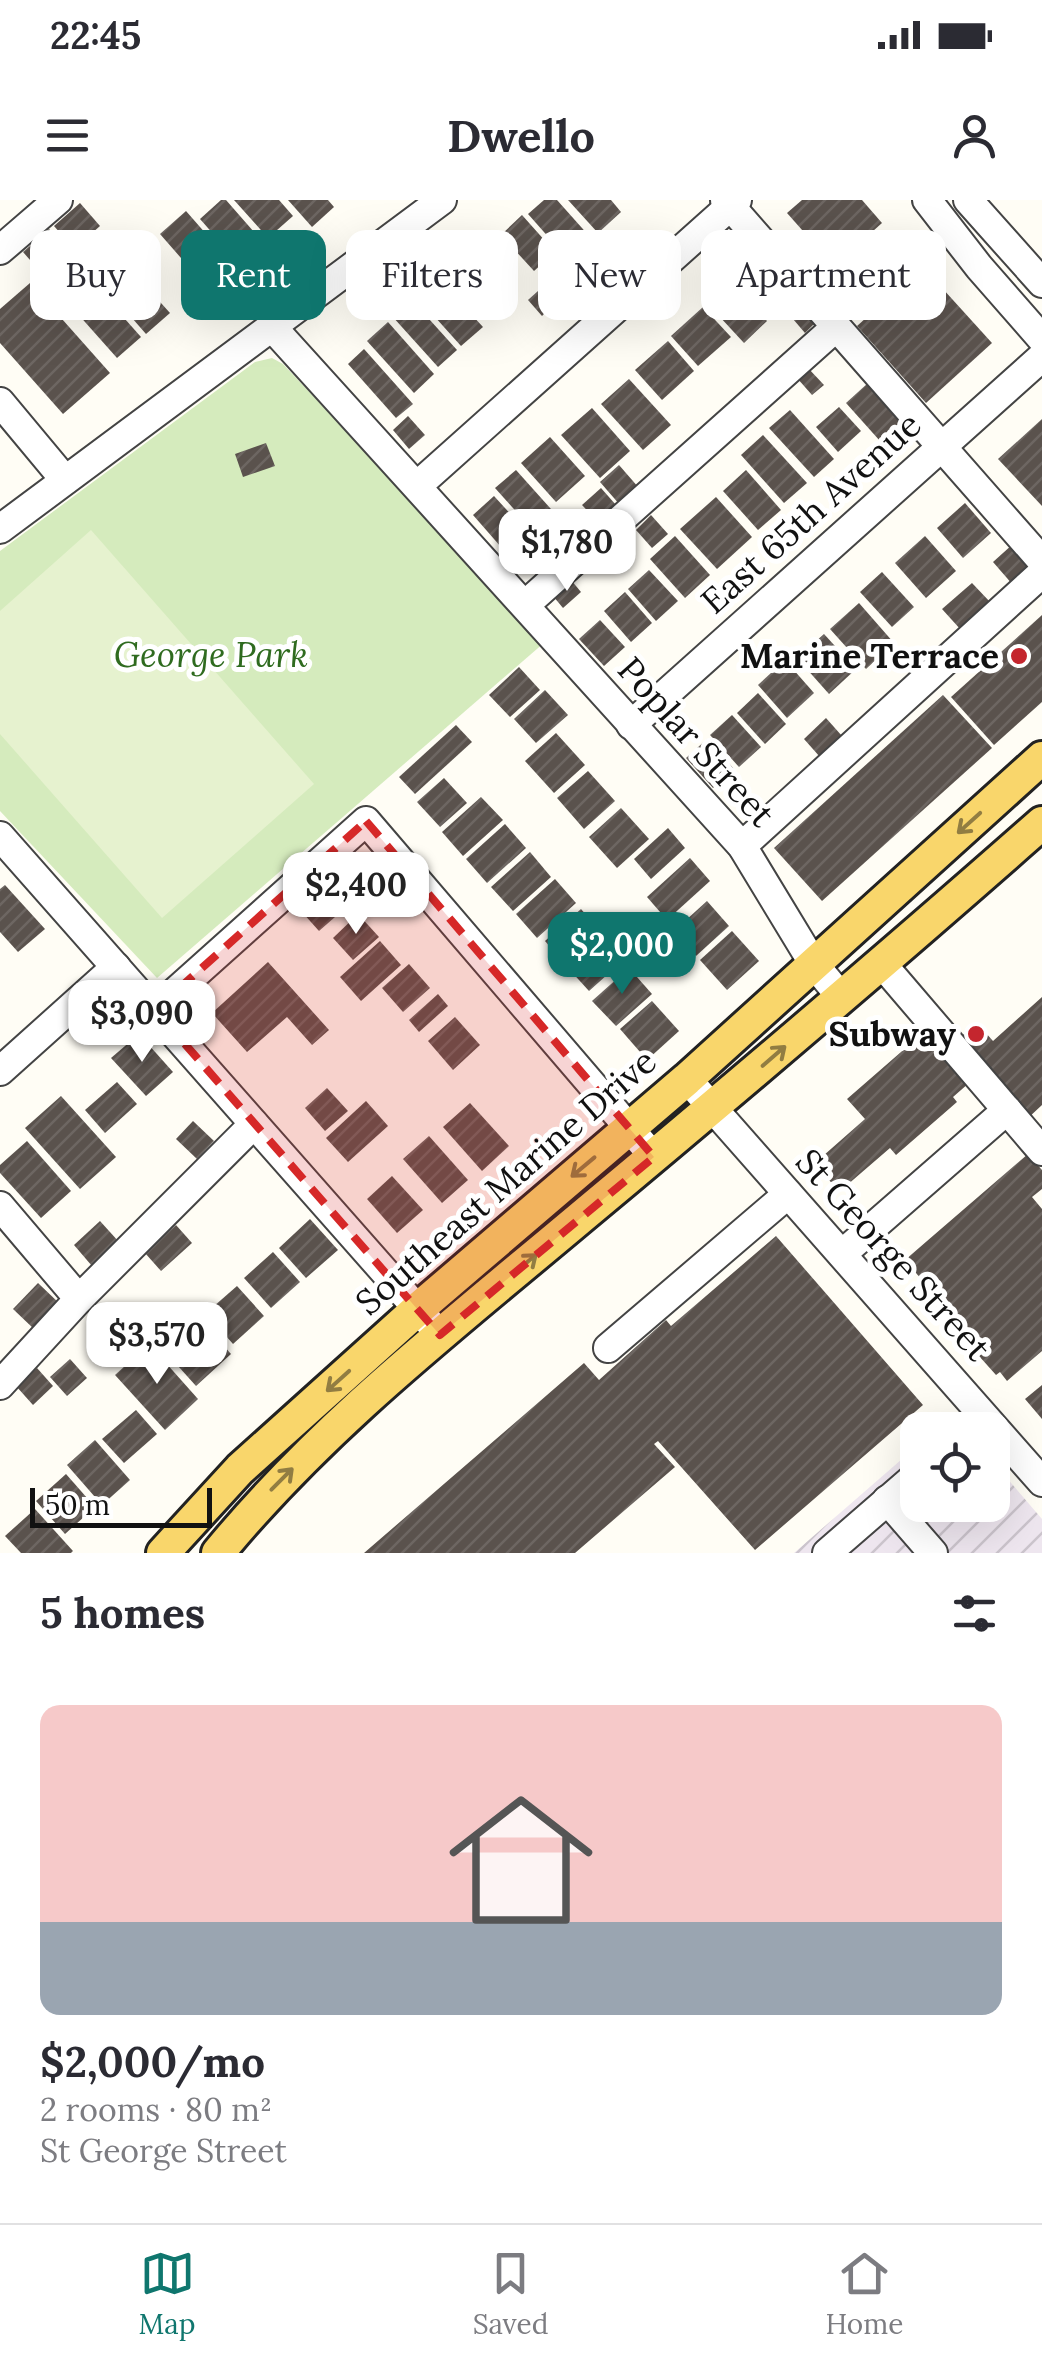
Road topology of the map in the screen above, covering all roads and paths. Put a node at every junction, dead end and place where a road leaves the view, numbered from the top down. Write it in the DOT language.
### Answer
graph roads {
  1 [pos="58,200"];
  2 [pos="442,200"];
  3 [pos="926,200"];
  4 [pos="968,200"];
  5 [pos="730,202"];
  6 [pos="0,250"];
  7 [pos="1042,282"];
  8 [pos="272,327"];
  9 [pos="836,328"];
  10 [pos="1042,339"];
  11 [pos="1042,358"];
  12 [pos="0,402"];
  13 [pos="942,447"];
  14 [pos="65,480"];
  15 [pos="417,486"];
  16 [pos="0,529"];
  17 [pos="1042,562"];
  18 [pos="1042,573"];
  19 [pos="525,606"];
  20 [pos="631,725"];
  21 [pos="1042,758"];
  22 [pos="1042,823"];
  23 [pos="0,836"];
  24 [pos="742,846"];
  25 [pos="813,963"];
  26 [pos="882,964"];
  27 [pos="116,967"];
  28 [pos="842,998"];
  29 [pos="154,1010"];
  30 [pos="0,1071"];
  31 [pos="687,1080"];
  32 [pos="713,1108"];
  33 [pos="1007,1110"];
  34 [pos="254,1124"];
  35 [pos="628,1128"];
  36 [pos="1042,1150"];
  37 [pos="654,1157"];
  38 [pos="788,1194"];
  39 [pos="0,1206"];
  40 [pos="842,1254"];
  41 [pos="79,1299"];
  42 [pos="418,1309"];
  43 [pos="440,1335"];
  44 [pos="608,1348"];
  45 [pos="0,1385"];
  46 [pos="969,1412"];
  47 [pos="1010,1452"];
  48 [pos="1042,1482"];
  49 [pos="900,1489"];
  50 [pos="887,1500"];
  51 [pos="229,1549"];
  52 [pos="163,1553"];
  53 [pos="826,1553"];
  54 [pos="933,1553"];
  1 -- 6 [label="street"];
  2 -- 8 [label="street"];
  3 -- 10 [label="street"];
  4 -- 7 [label="street"];
  5 -- 9 [label="street"];
  5 -- 15 [label="street"];
  8 -- 14 [label="street"];
  8 -- 15 [label="street, Poplar Street"];
  9 -- 13 [label="street"];
  9 -- 19 [label="street"];
  11 -- 13 [label="street, East 65th Avenue"];
  12 -- 14 [label="street"];
  13 -- 17 [label="street"];
  13 -- 20 [label="street, East 65th Avenue"];
  14 -- 16 [label="street"];
  15 -- 19 [label="street, Poplar Street"];
  18 -- 24 [label="street"];
  19 -- 20 [label="street, Poplar Street"];
  20 -- 24 [label="street, Poplar Street"];
  21 -- 25 [label="main road, Southeast Marine Drive, one-way"];
  22 -- 26 [label="main road, Southeast Marine Drive"];
  23 -- 27 [label="street"];
  24 -- 25 [label="street, Poplar Street"];
  25 -- 28 [label="street, Poplar Street"];
  25 -- 31 [label="main road, Southeast Marine Drive"];
  26 -- 28 [label="main road, Southeast Marine Drive"];
  26 -- 33 [label="street"];
  27 -- 29 [label="street"];
  27 -- 30 [label="street"];
  32 -- 28 [label="main road, Southeast Marine Drive, one-way"];
  29 -- 34 [label="street"];
  29 -- 35 [label="street"];
  31 -- 32 [label="street, St George Street"];
  31 -- 35 [label="main road, Southeast Marine Drive"];
  32 -- 37 [label="main road, Southeast Marine Drive"];
  32 -- 38 [label="street, St George Street"];
  33 -- 36 [label="street"];
  33 -- 40 [label="street"];
  34 -- 41 [label="street"];
  34 -- 42 [label="street"];
  35 -- 37 [label="street"];
  35 -- 42 [label="main road, Southeast Marine Drive, one-way"];
  43 -- 37 [label="main road, Southeast Marine Drive, one-way"];
  38 -- 40 [label="street, St George Street"];
  38 -- 44 [label="street"];
  39 -- 41 [label="street"];
  40 -- 46 [label="street, St George Street"];
  41 -- 45 [label="street"];
  42 -- 43 [label="street"];
  42 -- 52 [label="main road, Southeast Marine Drive, one-way"];
  51 -- 43 [label="main road, Southeast Marine Drive, one-way"];
  47 -- 48 [label="street, St George Street"];
  49 -- 50 [label="street"];
  50 -- 53 [label="street"];
  50 -- 54 [label="street"];
}
